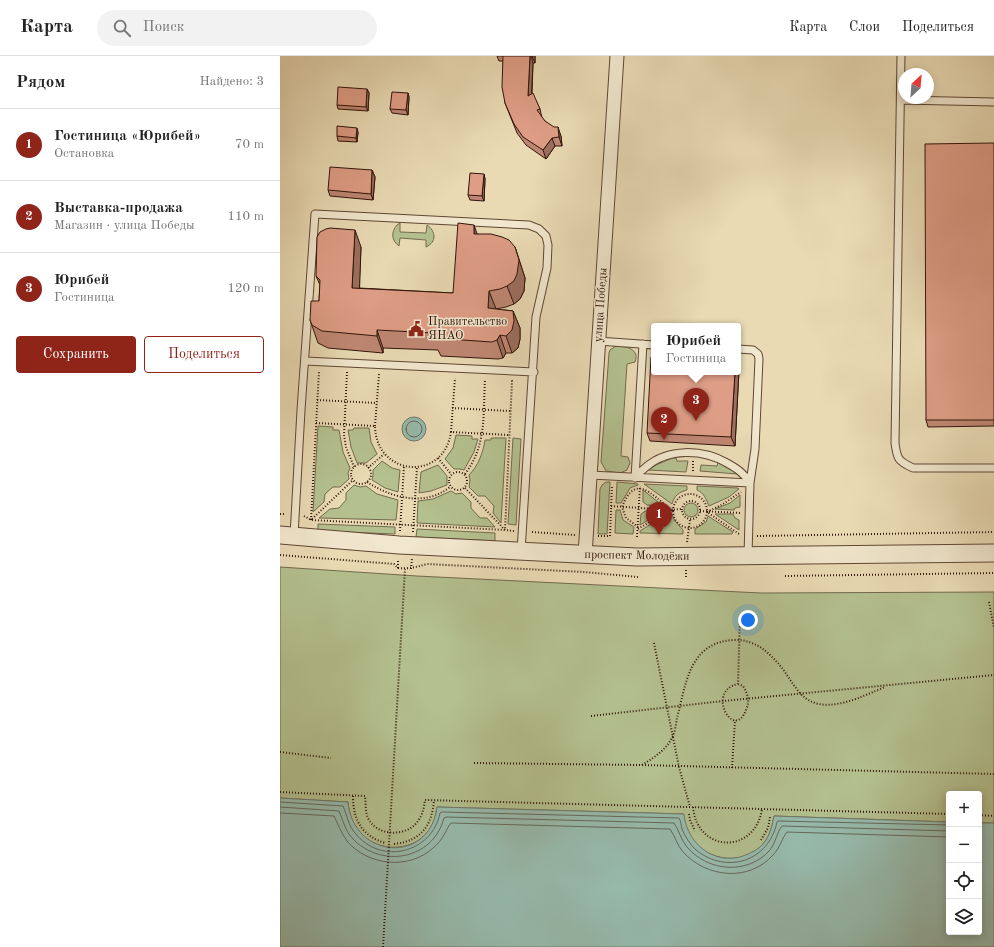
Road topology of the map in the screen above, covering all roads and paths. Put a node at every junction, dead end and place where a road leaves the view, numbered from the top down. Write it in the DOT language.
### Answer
graph roads {
  1 [pos="617,56"];
  2 [pos="901,56"];
  3 [pos="901,68"];
  4 [pos="934,101"];
  5 [pos="994,102"];
  6 [pos="901,104"];
  7 [pos="598,341"];
  8 [pos="643,344"];
  9 [pos="651,345"];
  10 [pos="741,349"];
  11 [pos="305,361"];
  12 [pos="326,371"];
  13 [pos="340,372"];
  14 [pos="534,372"];
  15 [pos="386,374"];
  16 [pos="462,378"];
  17 [pos="491,380"];
  18 [pos="505,380"];
  19 [pos="317,400"];
  20 [pos="346,401"];
  21 [pos="377,403"];
  22 [pos="452,408"];
  23 [pos="483,409"];
  24 [pos="510,411"];
  25 [pos="316,423"];
  26 [pos="345,425"];
  27 [pos="375,426"];
  28 [pos="451,432"];
  29 [pos="482,434"];
  30 [pos="509,435"];
  31 [pos="384,454"];
  32 [pos="438,458"];
  33 [pos="404,466"];
  34 [pos="354,467"];
  35 [pos="417,467"];
  36 [pos="368,468"];
  37 [pos="994,468"];
  38 [pos="452,474"];
  39 [pos="465,474"];
  40 [pos="590,475"];
  41 [pos="613,479"];
  42 [pos="638,479"];
  43 [pos="353,480"];
  44 [pos="367,482"];
  45 [pos="750,483"];
  46 [pos="450,486"];
  47 [pos="640,487"];
  48 [pos="465,488"];
  49 [pos="743,491"];
  50 [pos="402,497"];
  51 [pos="415,498"];
  52 [pos="611,506"];
  53 [pos="622,506"];
  54 [pos="639,508"];
  55 [pos="673,509"];
  56 [pos="681,509"];
  57 [pos="670,510"];
  58 [pos="700,511"];
  59 [pos="708,512"];
  60 [pos="742,513"];
  61 [pos="311,520"];
  62 [pos="400,525"];
  63 [pos="414,526"];
  64 [pos="638,528"];
  65 [pos="505,530"];
  66 [pos="523,531"];
  67 [pos="994,532"];
  68 [pos="287,535"];
  69 [pos="400,536"];
  70 [pos="586,536"];
  71 [pos="749,536"];
  72 [pos="413,537"];
  73 [pos="637,537"];
  74 [pos="521,552"];
  75 [pos="994,553"];
  76 [pos="585,555"];
  77 [pos="280,556"];
  78 [pos="748,556"];
  79 [pos="405,569"];
  80 [pos="994,573"];
  81 [pos="785,576"];
  82 [pos="638,577"];
  83 [pos="989,602"];
  84 [pos="740,615"];
  85 [pos="994,628"];
  86 [pos="740,640"];
  87 [pos="654,644"];
  88 [pos="994,675"];
  89 [pos="738,684"];
  90 [pos="887,686"];
  91 [pos="800,694"];
  92 [pos="749,698"];
  93 [pos="723,701"];
  94 [pos="680,706"];
  95 [pos="666,708"];
  96 [pos="591,716"];
  97 [pos="735,720"];
  98 [pos="673,735"];
  99 [pos="280,752"];
  100 [pos="331,758"];
  101 [pos="474,764"];
  102 [pos="641,765"];
  103 [pos="679,767"];
  104 [pos="732,768"];
  105 [pos="994,774"];
  106 [pos="280,792"];
  107 [pos="353,796"];
  108 [pos="434,800"];
  109 [pos="690,807"];
  110 [pos="693,807"];
  111 [pos="762,809"];
  112 [pos="689,814"];
  113 [pos="946,814"];
  114 [pos="982,815"];
  115 [pos="994,816"];
  116 [pos="770,817"];
  117 [pos="695,831"];
  118 [pos="390,833"];
  119 [pos="761,840"];
  120 [pos="385,843"];
  121 [pos="394,844"];
  122 [pos="383,947"];
  1 -- 7 [label="street, улица Победы"];
  2 -- 3 [label="lane"];
  4 -- 5 [label="lane"];
  6 -- 37 [label="lane"];
  7 -- 8 [label="lane"];
  7 -- 40 [label="street, улица Победы"];
  8 -- 9 [label="lane"];
  8 -- 42 [label="lane"];
  10 -- 45 [label="lane"];
  11 -- 14 [label="lane"];
  11 -- 14 [label="lane"];
  11 -- 68 [label="lane"];
  12 -- 19 [label="path"];
  13 -- 20 [label="path"];
  14 -- 66 [label="lane"];
  15 -- 21 [label="path"];
  16 -- 22 [label="path"];
  17 -- 23 [label="path"];
  18 -- 24 [label="path"];
  19 -- 20 [label="path"];
  19 -- 25 [label="path"];
  20 -- 21 [label="path"];
  20 -- 26 [label="path"];
  21 -- 27 [label="path"];
  22 -- 23 [label="path"];
  22 -- 28 [label="path"];
  23 -- 24 [label="path"];
  23 -- 29 [label="path"];
  24 -- 30 [label="path"];
  25 -- 26 [label="path"];
  25 -- 61 [label="path"];
  26 -- 27 [label="path"];
  26 -- 34 [label="path"];
  27 -- 31 [label="path"];
  28 -- 29 [label="path"];
  28 -- 32 [label="path"];
  29 -- 30 [label="path"];
  29 -- 39 [label="path"];
  30 -- 65 [label="path"];
  31 -- 33 [label="path"];
  31 -- 36 [label="path"];
  32 -- 35 [label="path"];
  32 -- 38 [label="path"];
  33 -- 35 [label="path"];
  33 -- 50 [label="path"];
  34 -- 36 [label="path"];
  34 -- 43 [label="path"];
  35 -- 51 [label="path"];
  36 -- 44 [label="path"];
  38 -- 39 [label="path"];
  38 -- 46 [label="path"];
  39 -- 48 [label="path"];
  40 -- 42 [label="lane"];
  40 -- 70 [label="street, улица Победы"];
  41 -- 52 [label="path"];
  42 -- 45 [label="lane"];
  42 -- 45 [label="lane"];
  42 -- 47 [label="path"];
  43 -- 44 [label="path"];
  43 -- 61 [label="path"];
  44 -- 50 [label="path"];
  45 -- 71 [label="lane"];
  46 -- 48 [label="path"];
  46 -- 51 [label="path"];
  47 -- 53 [label="path"];
  47 -- 54 [label="path"];
  47 -- 55 [label="path"];
  48 -- 65 [label="path"];
  49 -- 59 [label="path"];
  50 -- 51 [label="path"];
  50 -- 62 [label="path"];
  51 -- 63 [label="path"];
  52 -- 53 [label="path"];
  52 -- 70 [label="path"];
  53 -- 54 [label="path"];
  53 -- 64 [label="path"];
  54 -- 57 [label="path"];
  54 -- 64 [label="path"];
  55 -- 56 [label="path"];
  55 -- 57 [label="path"];
  55 -- 59 [label="path"];
  55 -- 59 [label="path"];
  56 -- 58 [label="path"];
  56 -- 58 [label="path"];
  57 -- 64 [label="path"];
  58 -- 59 [label="path"];
  59 -- 60 [label="path"];
  59 -- 71 [label="path"];
  61 -- 62 [label="path"];
  62 -- 63 [label="path"];
  62 -- 69 [label="path"];
  63 -- 65 [label="path"];
  63 -- 72 [label="path"];
  64 -- 73 [label="path"];
  65 -- 66 [label="path"];
  66 -- 70 [label="path"];
  66 -- 74 [label="lane"];
  67 -- 71 [label="path"];
  68 -- 74 [label="street, проспект Молодёжи"];
  70 -- 76 [label="street, улица Победы"];
  71 -- 78 [label="lane"];
  74 -- 76 [label="street, проспект Молодёжи"];
  75 -- 78 [label="street, проспект Молодёжи"];
  76 -- 78 [label="street, проспект Молодёжи"];
  77 -- 79 [label="path"];
  79 -- 82 [label="path"];
  79 -- 118 [label="path"];
  80 -- 81 [label="path"];
  83 -- 85 [label="path"];
  84 -- 86 [label="path"];
  86 -- 89 [label="path"];
  86 -- 91 [label="path"];
  86 -- 94 [label="path"];
  87 -- 95 [label="path"];
  88 -- 90 [label="path"];
  89 -- 92 [label="path"];
  89 -- 93 [label="path"];
  90 -- 91 [label="path"];
  90 -- 91 [label="path"];
  91 -- 92 [label="path"];
  92 -- 93 [label="path"];
  92 -- 97 [label="path"];
  93 -- 94 [label="path"];
  93 -- 97 [label="path"];
  94 -- 95 [label="path"];
  94 -- 98 [label="path"];
  95 -- 96 [label="path"];
  95 -- 98 [label="path"];
  97 -- 104 [label="path"];
  98 -- 102 [label="path"];
  98 -- 103 [label="path"];
  99 -- 100 [label="path"];
  101 -- 102 [label="path"];
  102 -- 103 [label="path"];
  103 -- 104 [label="path"];
  103 -- 109 [label="path"];
  104 -- 105 [label="path"];
  106 -- 107 [label="path"];
  107 -- 118 [label="path"];
  107 -- 120 [label="path"];
  108 -- 109 [label="path"];
  108 -- 118 [label="path"];
  108 -- 121 [label="path"];
  109 -- 110 [label="path"];
  110 -- 111 [label="path"];
  110 -- 111 [label="path"];
  111 -- 113 [label="path"];
  112 -- 117 [label="path"];
  114 -- 115 [label="path"];
  116 -- 119 [label="path"];
  118 -- 122 [label="path"];
}
